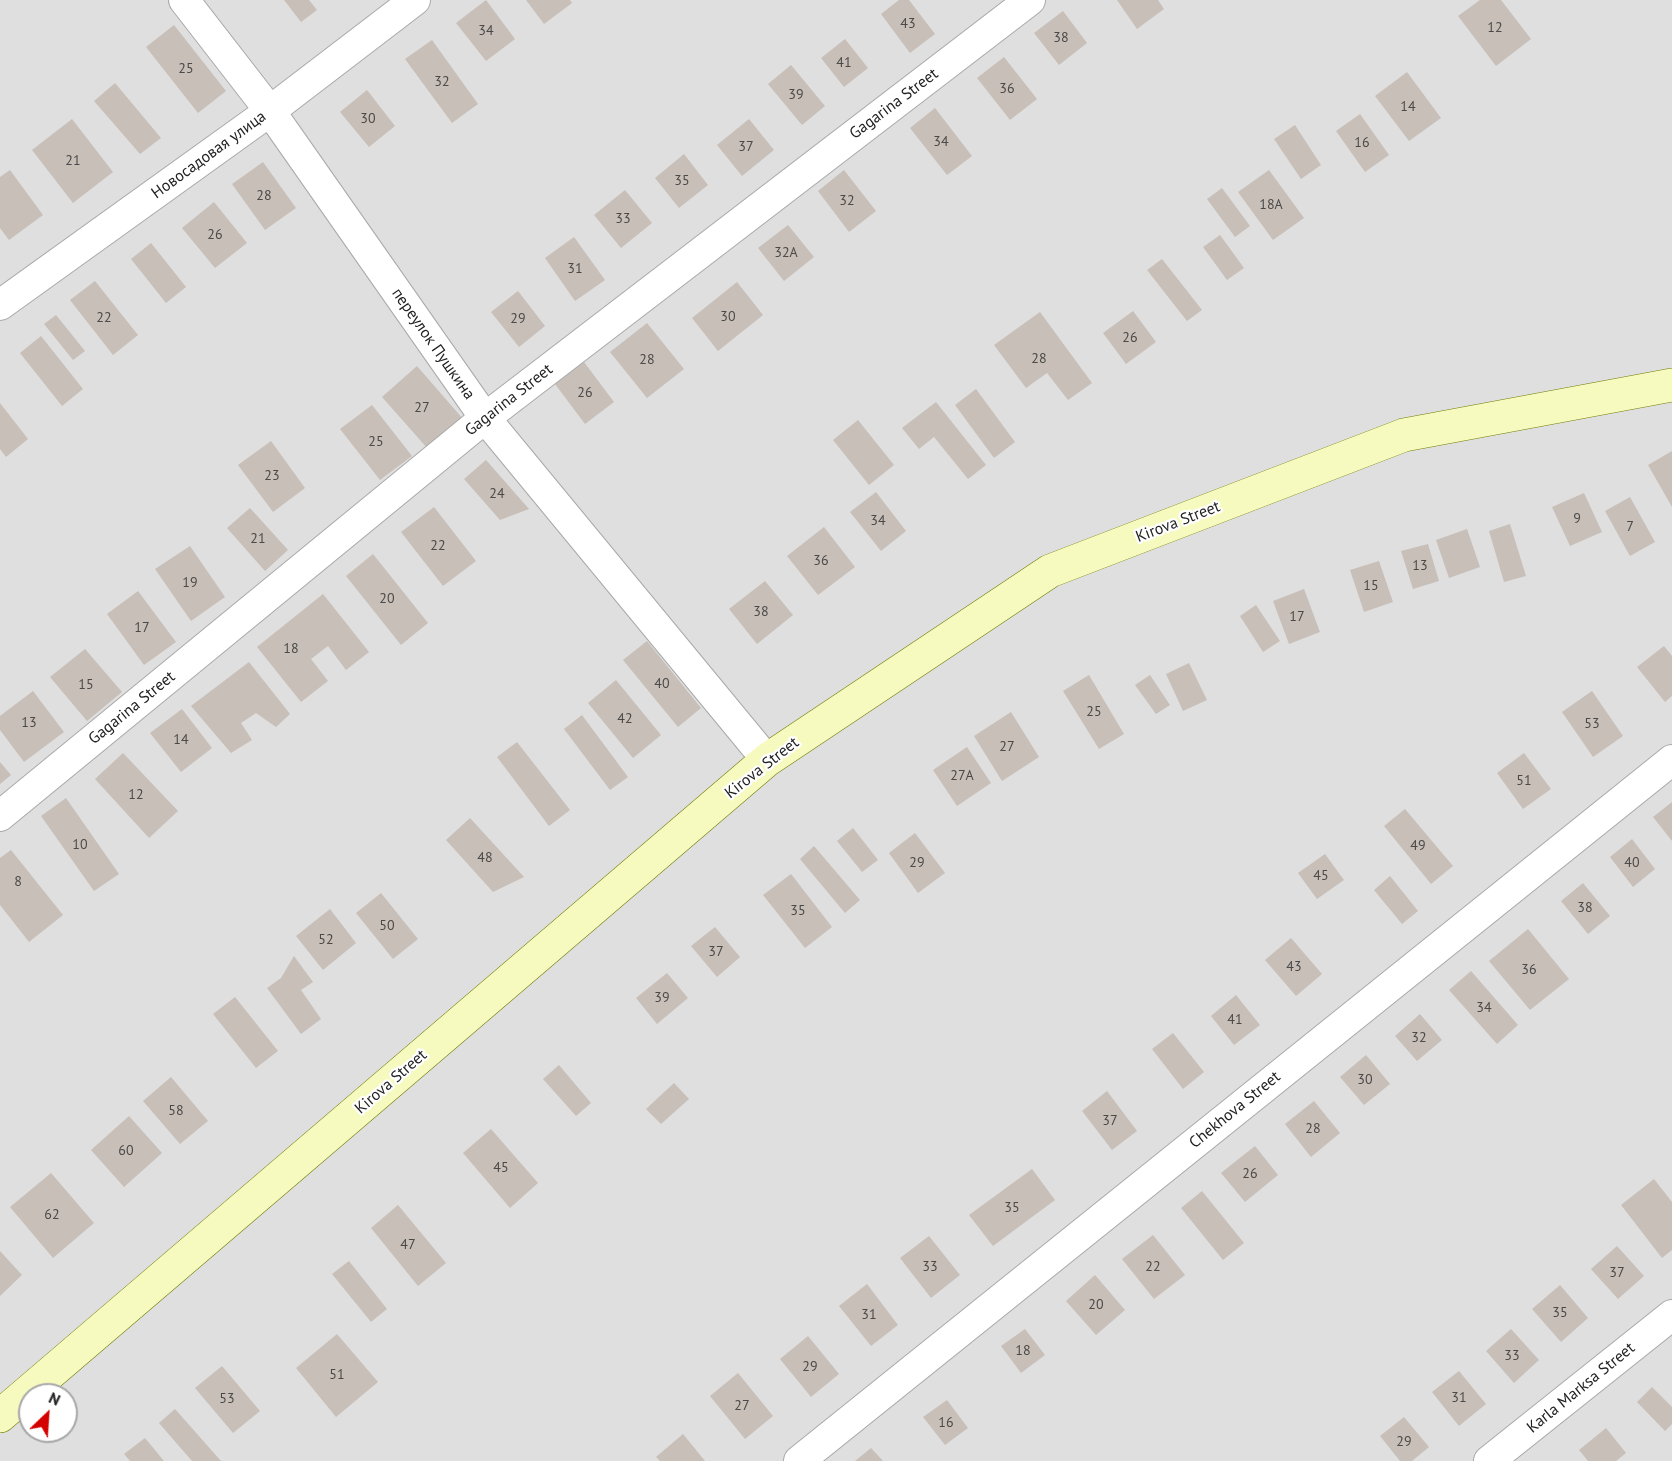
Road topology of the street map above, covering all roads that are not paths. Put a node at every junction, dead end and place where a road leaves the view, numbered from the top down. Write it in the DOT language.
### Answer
graph roads {
  1 [pos="184,0"];
  2 [pos="415,0"];
  3 [pos="1030,0"];
  4 [pos="270,111"];
  5 [pos="0,305"];
  6 [pos="1672,385"];
  7 [pos="485,418"];
  8 [pos="1672,759"];
  9 [pos="767,760"];
  10 [pos="0,816"];
  11 [pos="1672,1315"];
  12 [pos="0,1416"];
  13 [pos="798,1461"];
  14 [pos="1489,1461"];
  1 -- 4 [label="street, переулок Пушкина"];
  2 -- 4 [label="street, Новосадовая улица"];
  3 -- 7 [label="street, Gagarina Street"];
  4 -- 5 [label="street, Новосадовая улица"];
  4 -- 7 [label="street, переулок Пушкина"];
  6 -- 9 [label="main road, Kirova Street"];
  7 -- 9 [label="street, переулок Пушкина"];
  7 -- 10 [label="street, Gagarina Street"];
  8 -- 13 [label="street, Chekhova Street"];
  9 -- 12 [label="main road, Kirova Street"];
  11 -- 14 [label="street, Karla Marksa Street"];
}
